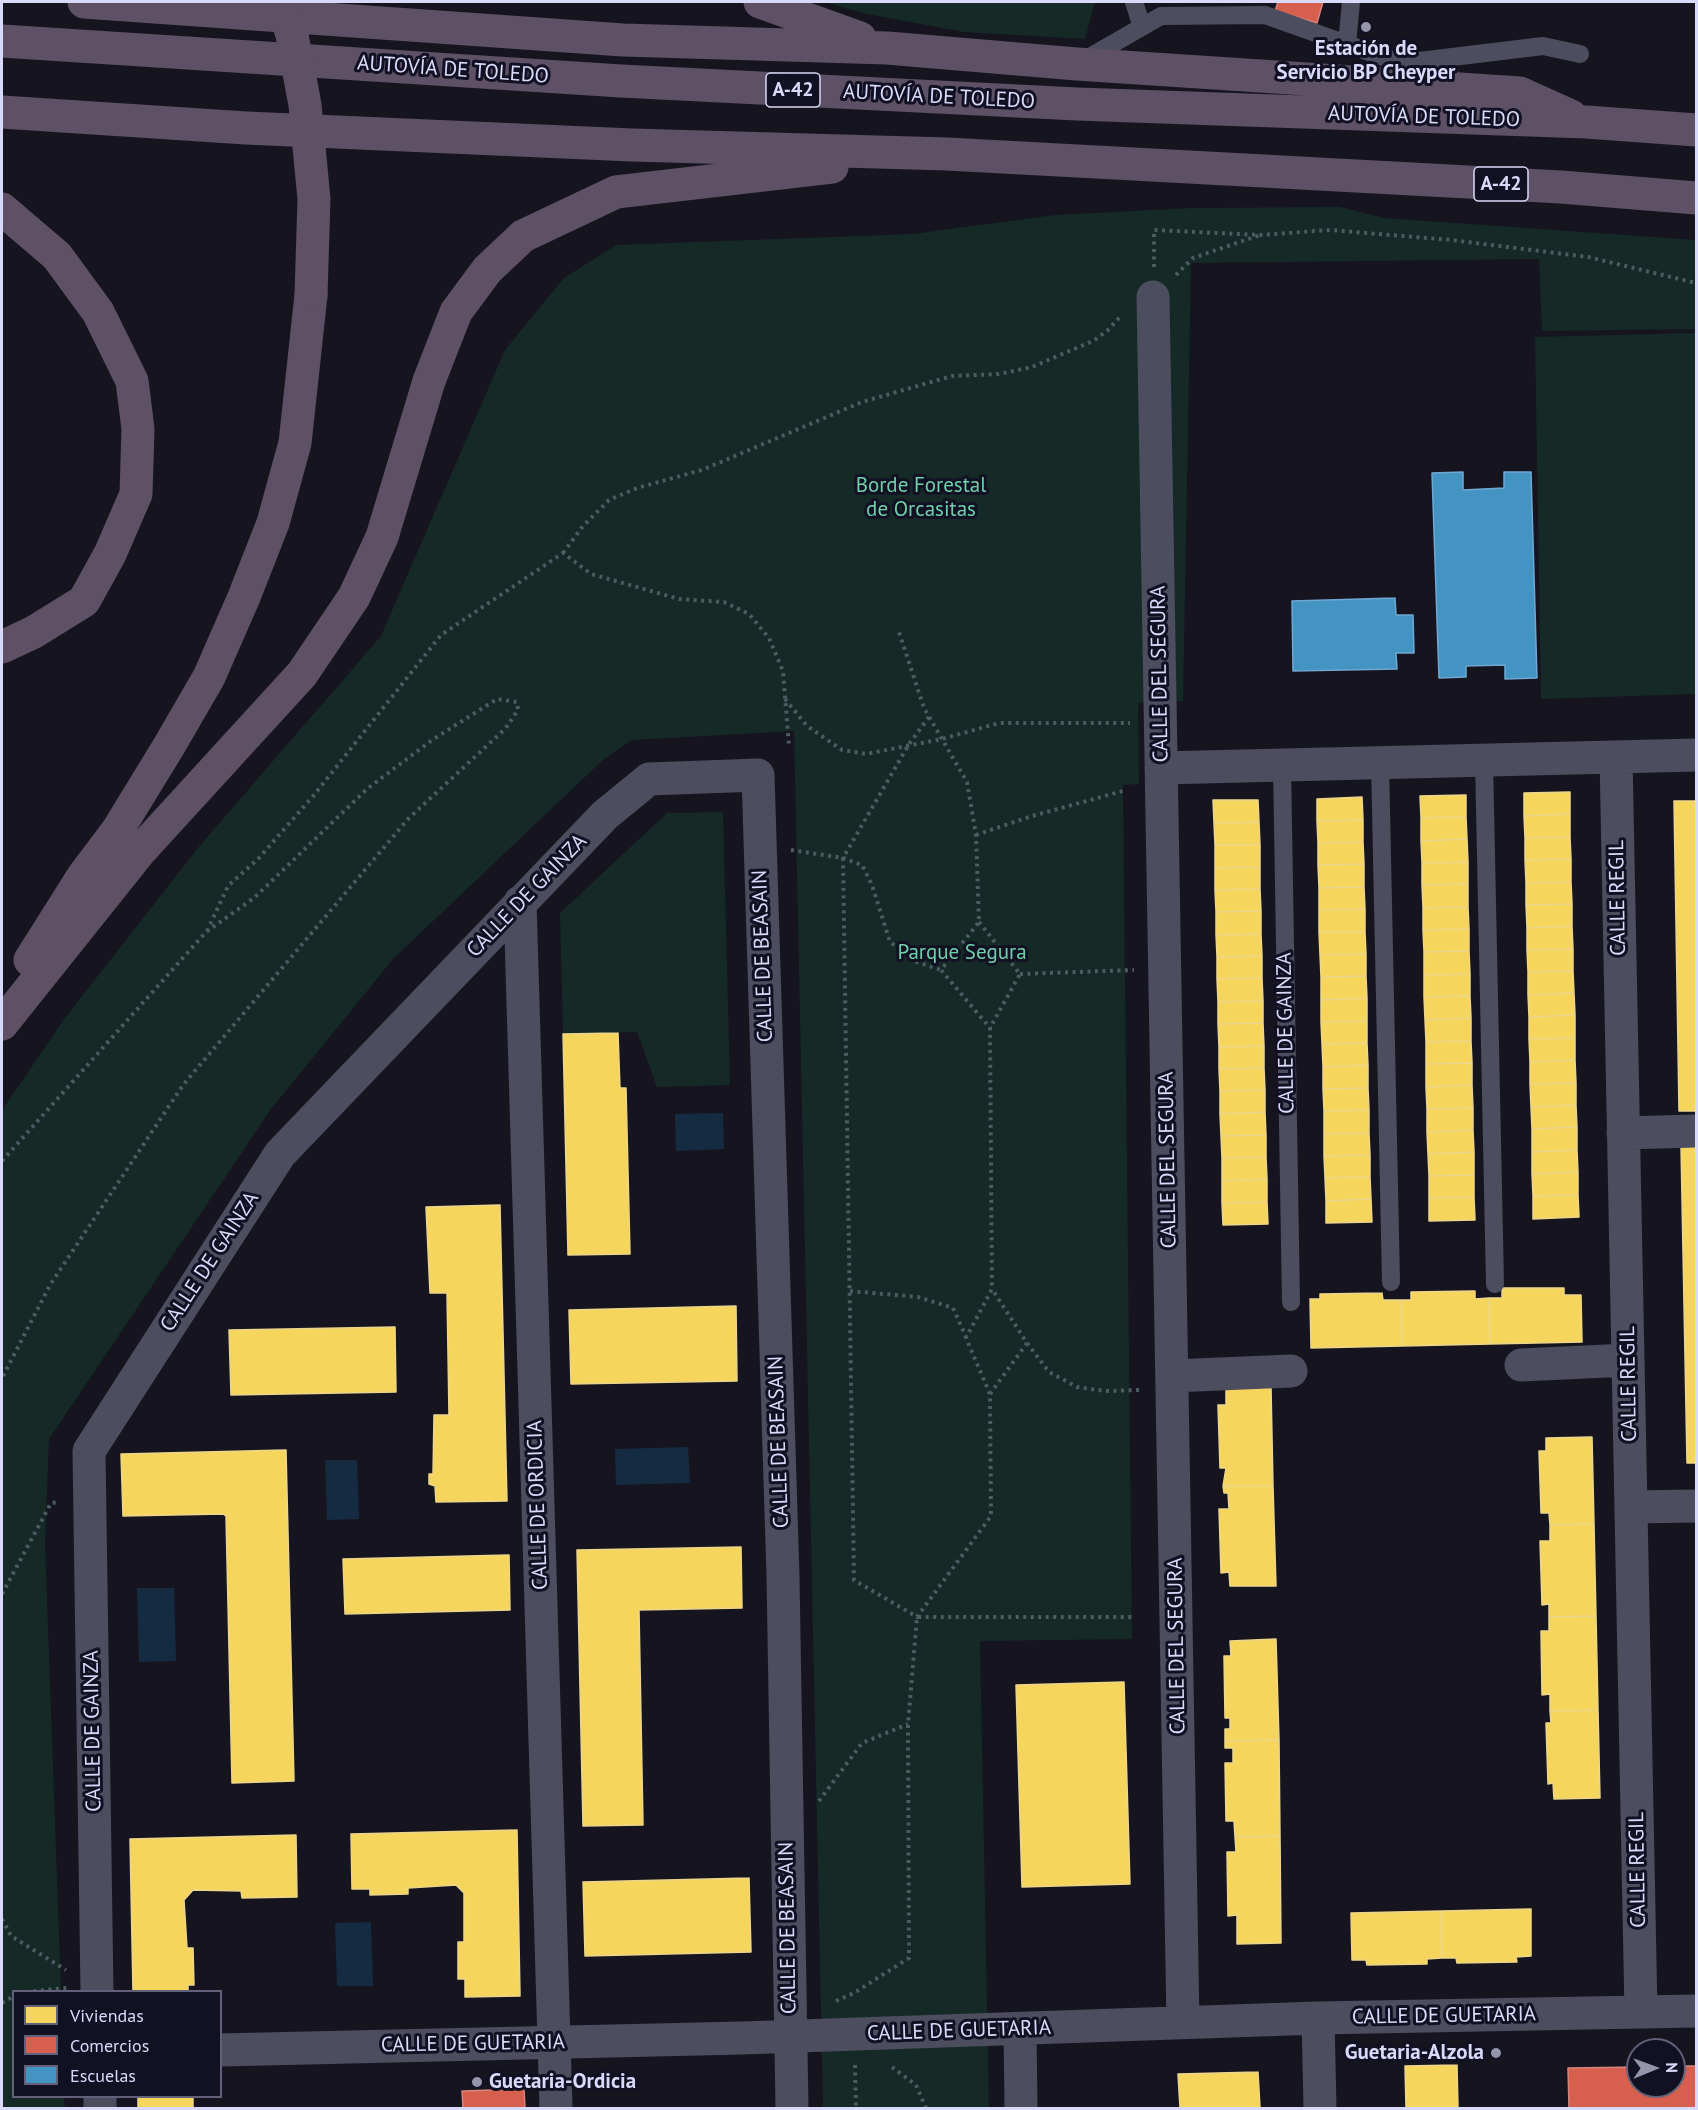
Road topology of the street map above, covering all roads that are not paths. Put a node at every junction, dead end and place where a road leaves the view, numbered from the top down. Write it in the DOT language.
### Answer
graph roads {
  1 [pos="84,2"];
  2 [pos="282,2"];
  3 [pos="760,2"];
  4 [pos="1134,2"];
  5 [pos="1351,2"];
  6 [pos="1249,8"];
  7 [pos="1142,27"];
  8 [pos="2,41"];
  9 [pos="1347,44"];
  10 [pos="886,48"];
  11 [pos="1580,54"];
  12 [pos="1400,63"];
  13 [pos="1077,64"];
  14 [pos="1520,93"];
  15 [pos="2,112"];
  16 [pos="1586,122"];
  17 [pos="1696,130"];
  18 [pos="947,154"];
  19 [pos="1696,198"];
  20 [pos="2,209"];
  21 [pos="1153,297"];
  22 [pos="2,647"];
  23 [pos="1696,755"];
  24 [pos="1616,757"];
  25 [pos="1484,760"];
  26 [pos="1380,762"];
  27 [pos="1282,765"];
  28 [pos="1161,768"];
  29 [pos="758,775"];
  30 [pos="520,902"];
  31 [pos="2,1005"];
  32 [pos="2,1024"];
  33 [pos="1696,1131"];
  34 [pos="1623,1133"];
  35 [pos="1392,1282"];
  36 [pos="1495,1284"];
  37 [pos="1291,1302"];
  38 [pos="1628,1360"];
  39 [pos="1521,1365"];
  40 [pos="1291,1371"];
  41 [pos="1172,1382"];
  42 [pos="1696,1506"];
  43 [pos="1631,1507"];
  44 [pos="97,1990"];
  45 [pos="1696,2011"];
  46 [pos="1641,2012"];
  47 [pos="1318,2018"];
  48 [pos="1183,2022"];
  49 [pos="1020,2029"];
  50 [pos="790,2036"];
  51 [pos="554,2042"];
  52 [pos="222,2050"];
  53 [pos="556,2109"];
  54 [pos="792,2109"];
  55 [pos="1022,2109"];
  56 [pos="1320,2109"];
  1 -- 10 [label="highway"];
  2 -- 31 [label="highway, bridge"];
  3 -- 10 [label="highway"];
  4 -- 7 [label="lane"];
  5 -- 9 [label="lane"];
  6 -- 7 [label="lane"];
  6 -- 9 [label="lane"];
  7 -- 13 [label="lane"];
  8 -- 16 [label="highway, AUTOVÍA DE TOLEDO / A-42"];
  9 -- 12 [label="lane"];
  10 -- 13 [label="highway"];
  11 -- 12 [label="lane"];
  12 -- 14 [label="lane"];
  13 -- 14 [label="highway"];
  14 -- 16 [label="highway"];
  15 -- 18 [label="highway, A-42"];
  16 -- 17 [label="highway, AUTOVÍA DE TOLEDO / A-42"];
  18 -- 19 [label="highway, A-42"];
  18 -- 32 [label="highway"];
  20 -- 22 [label="highway"];
  21 -- 28 [label="street, CALLE DEL SEGURA"];
  23 -- 24 [label="street"];
  24 -- 25 [label="street"];
  24 -- 34 [label="street, CALLE REGIL"];
  25 -- 26 [label="street"];
  25 -- 36 [label="lane"];
  26 -- 27 [label="street"];
  26 -- 35 [label="lane"];
  27 -- 28 [label="street"];
  27 -- 37 [label="lane, CALLE DE GAINZA"];
  28 -- 41 [label="street, CALLE DEL SEGURA"];
  29 -- 30 [label="street, CALLE DE GAINZA"];
  29 -- 50 [label="street, CALLE DE BEASAIN"];
  30 -- 44 [label="street, CALLE DE GAINZA"];
  30 -- 51 [label="street, CALLE DE ORDICIA"];
  33 -- 34 [label="street"];
  34 -- 38 [label="street, CALLE REGIL"];
  38 -- 39 [label="street"];
  38 -- 43 [label="street, CALLE REGIL"];
  40 -- 41 [label="street"];
  41 -- 48 [label="street, CALLE DEL SEGURA"];
  42 -- 43 [label="street"];
  43 -- 46 [label="street, CALLE REGIL"];
  45 -- 46 [label="street, CALLE DE GUETARIA"];
  46 -- 47 [label="street, CALLE DE GUETARIA"];
  47 -- 48 [label="street, CALLE DE GUETARIA"];
  47 -- 56 [label="street"];
  48 -- 49 [label="street, CALLE DE GUETARIA"];
  49 -- 50 [label="street, CALLE DE GUETARIA"];
  49 -- 55 [label="street"];
  50 -- 51 [label="street, CALLE DE GUETARIA"];
  50 -- 54 [label="street, CALLE DE BEASAIN"];
  51 -- 52 [label="street, CALLE DE GUETARIA"];
  51 -- 53 [label="street, CALLE DE ORDICIA"];
}
